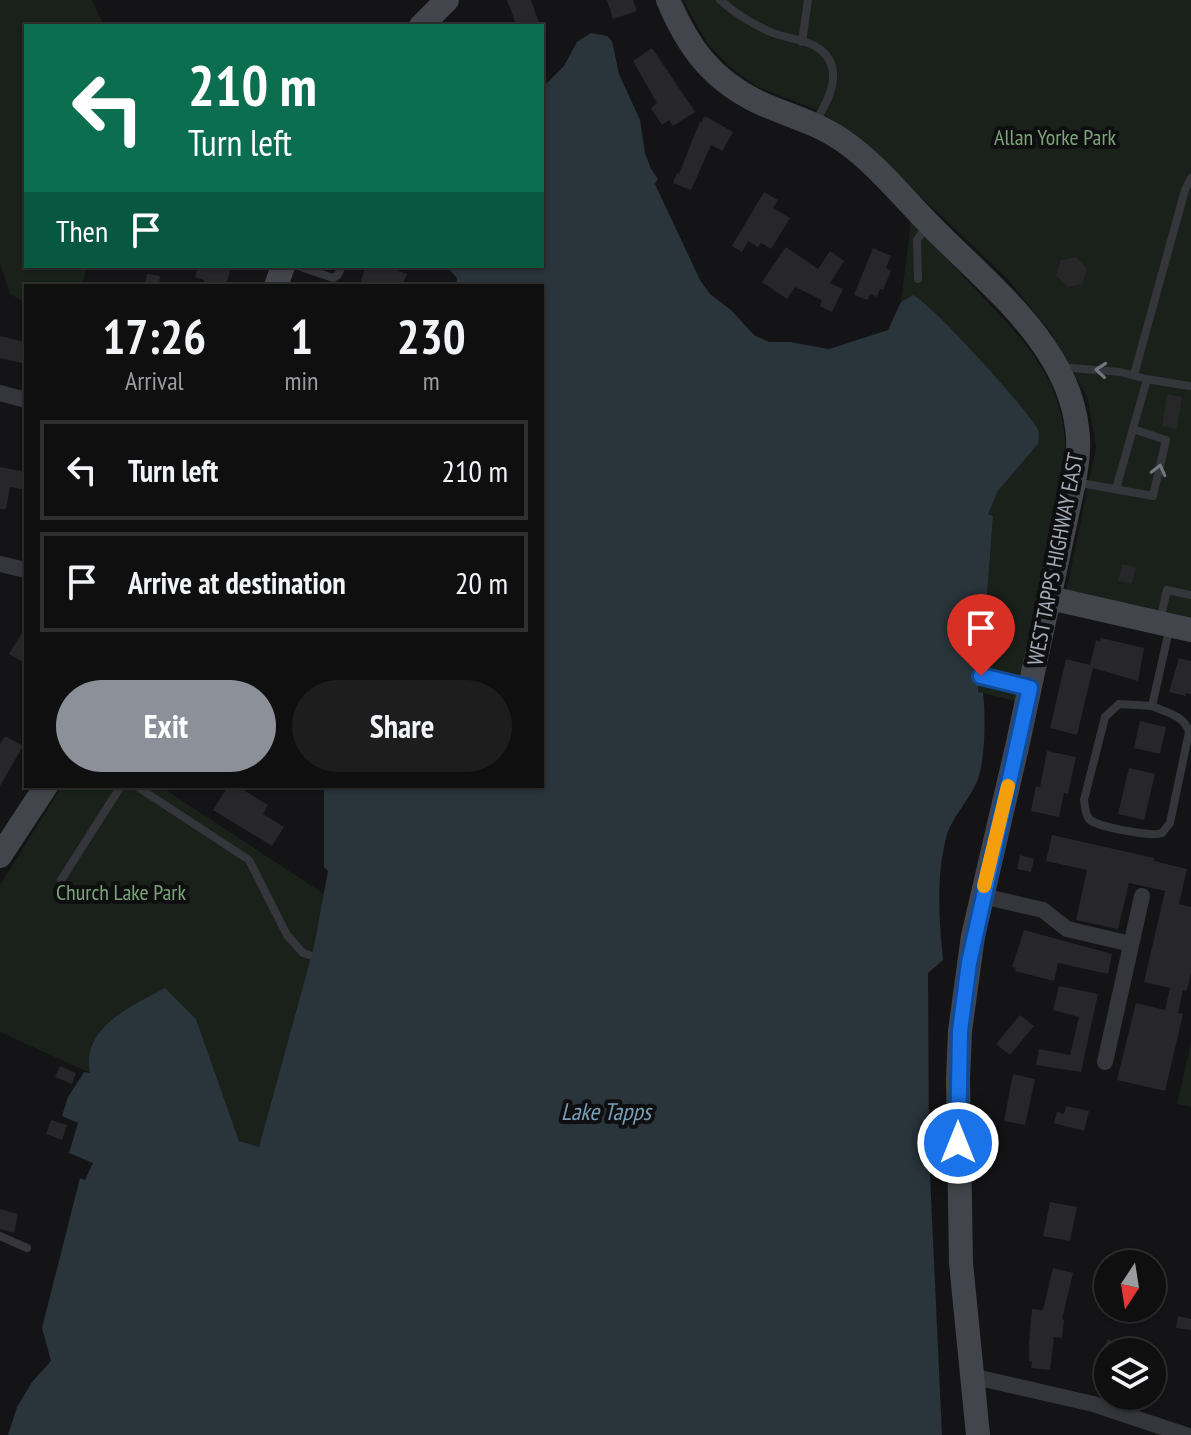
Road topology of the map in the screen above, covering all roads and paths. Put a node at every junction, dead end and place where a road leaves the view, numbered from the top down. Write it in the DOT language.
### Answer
graph roads {
  1 [pos="447,0"];
  2 [pos="668,0"];
  3 [pos="720,0"];
  4 [pos="808,0"];
  5 [pos="423,24"];
  6 [pos="802,42"];
  7 [pos="813,123"];
  8 [pos="1191,178"];
  9 [pos="929,224"];
  10 [pos="304,268"];
  11 [pos="341,268"];
  12 [pos="918,279"];
  13 [pos="1055,366"];
  14 [pos="1134,375"];
  15 [pos="1147,379"];
  16 [pos="1189,386"];
  17 [pos="0,393"];
  18 [pos="24,399"];
  19 [pos="1133,429"];
  20 [pos="1074,482"];
  21 [pos="1116,489"];
  22 [pos="0,564"];
  23 [pos="24,570"];
  24 [pos="1191,595"];
  25 [pos="1050,598"];
  26 [pos="1174,626"];
  27 [pos="981,676"];
  28 [pos="1030,688"];
  29 [pos="1152,706"];
  30 [pos="45,788"];
  31 [pos="120,788"];
  32 [pos="139,788"];
  33 [pos="0,856"];
  34 [pos="61,880"];
  35 [pos="982,896"];
  36 [pos="1142,896"];
  37 [pos="1131,944"];
  38 [pos="309,955"];
  39 [pos="1105,1062"];
  40 [pos="0,1236"];
  41 [pos="27,1248"];
  42 [pos="971,1376"];
  43 [pos="978,1435"];
  44 [pos="1186,1435"];
  1 -- 5 [label="street"];
  2 -- 7 [label="street, WEST TAPPS HIGHWAY EAST"];
  3 -- 6 [label="lane"];
  4 -- 6 [label="lane"];
  6 -- 7 [label="lane"];
  7 -- 9 [label="street, WEST TAPPS HIGHWAY EAST"];
  8 -- 14 [label="lane"];
  9 -- 12 [label="lane"];
  9 -- 13 [label="street, WEST TAPPS HIGHWAY EAST"];
  10 -- 11 [label="lane"];
  14 -- 13 [label="lane, one-way"];
  13 -- 20 [label="street, WEST TAPPS HIGHWAY EAST"];
  14 -- 15 [label="lane"];
  15 -- 16 [label="lane"];
  15 -- 19 [label="lane"];
  17 -- 18 [label="street"];
  19 -- 21 [label="lane"];
  21 -- 19 [label="lane, one-way"];
  20 -- 21 [label="lane"];
  20 -- 25 [label="street, WEST TAPPS HIGHWAY EAST"];
  22 -- 23 [label="street"];
  24 -- 26 [label="lane"];
  25 -- 26 [label="street"];
  25 -- 28 [label="street, WEST TAPPS HIGHWAY EAST"];
  26 -- 29 [label="lane"];
  27 -- 28 [label="lane"];
  28 -- 35 [label="street, WEST TAPPS HIGHWAY EAST"];
  29 -- 29 [label="lane"];
  30 -- 33 [label="street"];
  31 -- 34 [label="lane"];
  32 -- 38 [label="lane"];
  35 -- 37 [label="street"];
  35 -- 42 [label="street, WEST TAPPS HIGHWAY EAST"];
  36 -- 37 [label="street"];
  37 -- 39 [label="street"];
  40 -- 41 [label="lane"];
  42 -- 43 [label="street, WEST TAPPS HIGHWAY EAST"];
  42 -- 44 [label="street"];
}
